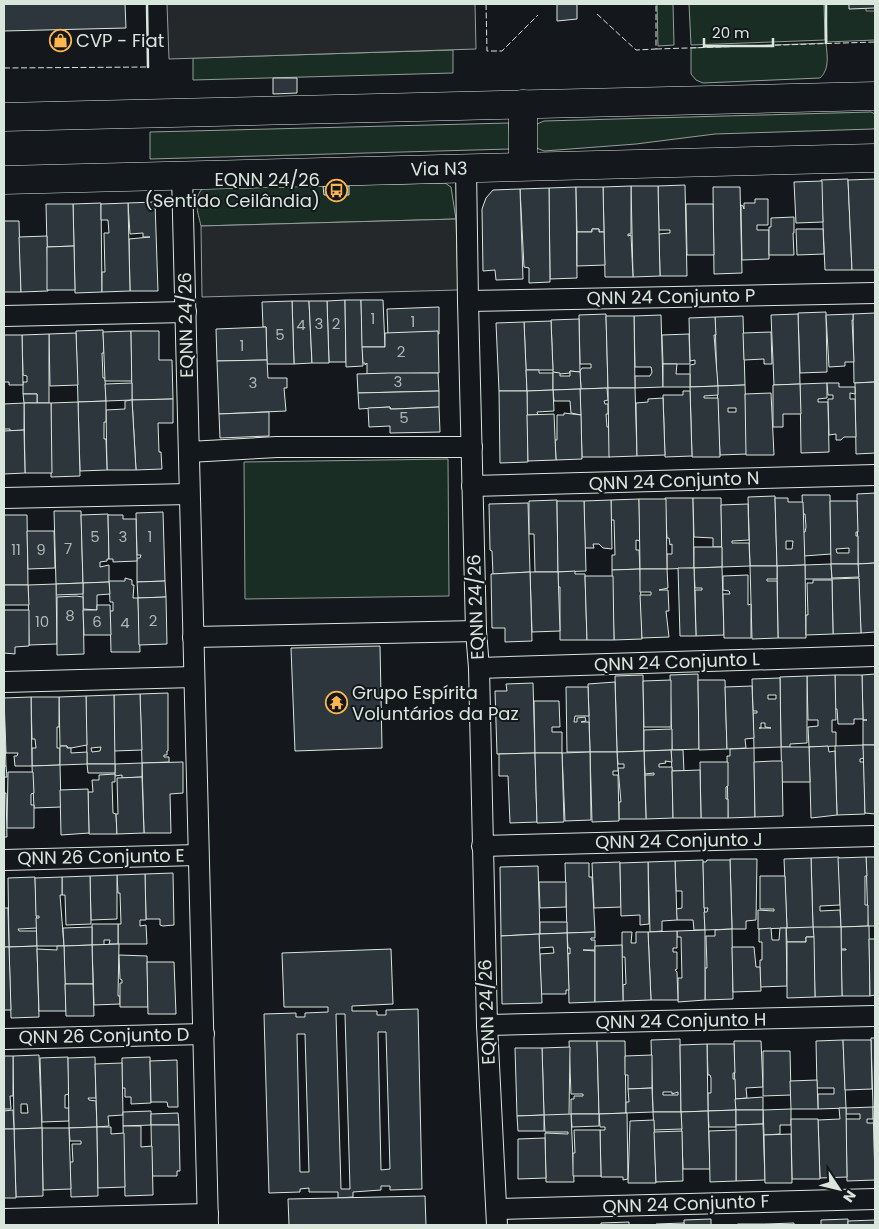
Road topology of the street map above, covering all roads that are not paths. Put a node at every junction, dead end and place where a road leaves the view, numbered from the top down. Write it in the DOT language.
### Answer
graph roads {
  1 [pos="875,96"];
  2 [pos="522,104"];
  3 [pos="4,117"];
  4 [pos="875,141"];
  5 [pos="875,158"];
  6 [pos="621,164"];
  7 [pos="523,166"];
  8 [pos="466,168"];
  9 [pos="182,175"];
  10 [pos="4,180"];
  11 [pos="875,293"];
  12 [pos="468,301"];
  13 [pos="186,312"];
  14 [pos="4,316"];
  15 [pos="472,447"];
  16 [pos="189,452"];
  17 [pos="875,475"];
  18 [pos="472,486"];
  19 [pos="189,494"];
  20 [pos="4,498"];
  21 [pos="476,631"];
  22 [pos="193,637"];
  23 [pos="875,656"];
  24 [pos="479,668"];
  25 [pos="194,677"];
  26 [pos="4,682"];
  27 [pos="875,836"];
  28 [pos="482,846"];
  29 [pos="198,855"];
  30 [pos="4,860"];
  31 [pos="875,1016"];
  32 [pos="486,1025"];
  33 [pos="204,1034"];
  34 [pos="4,1039"];
  35 [pos="875,1199"];
  36 [pos="497,1217"];
  37 [pos="4,1219"];
  38 [pos="208,1219"];
  1 -- 2 [label="main road"];
  2 -- 3 [label="main road"];
  2 -- 7 [label="main road"];
  4 -- 6 [label="main road"];
  5 -- 6 [label="main road, Via N3"];
  6 -- 7 [label="main road, Via N3"];
  7 -- 8 [label="main road, Via N3"];
  8 -- 9 [label="main road, Via N3"];
  8 -- 12 [label="street, EQNN 24/26"];
  9 -- 10 [label="main road, Via N3"];
  9 -- 13 [label="street, EQNN 24/26"];
  11 -- 12 [label="street, QNN 24 Conjunto P"];
  12 -- 15 [label="street, EQNN 24/26"];
  13 -- 14 [label="street"];
  13 -- 16 [label="street, EQNN 24/26"];
  15 -- 16 [label="street"];
  15 -- 18 [label="street, EQNN 24/26"];
  16 -- 19 [label="street, EQNN 24/26"];
  17 -- 18 [label="street, QNN 24 Conjunto N"];
  18 -- 21 [label="street, EQNN 24/26"];
  19 -- 20 [label="street"];
  19 -- 22 [label="street, EQNN 24/26"];
  21 -- 22 [label="street"];
  21 -- 24 [label="street, EQNN 24/26"];
  22 -- 25 [label="street, EQNN 24/26"];
  23 -- 24 [label="street, QNN 24 Conjunto L"];
  24 -- 28 [label="street, EQNN 24/26"];
  25 -- 26 [label="street"];
  25 -- 29 [label="street, EQNN 24/26"];
  27 -- 28 [label="street, QNN 24 Conjunto J"];
  28 -- 32 [label="street, EQNN 24/26"];
  29 -- 30 [label="street, QNN 26 Conjunto E"];
  29 -- 33 [label="street, EQNN 24/26"];
  31 -- 32 [label="street, QNN 24 Conjunto H"];
  32 -- 36 [label="street, EQNN 24/26"];
  33 -- 34 [label="street, QNN 26 Conjunto D"];
  33 -- 38 [label="street, EQNN 24/26"];
  35 -- 36 [label="street, QNN 24 Conjunto F"];
  37 -- 38 [label="street"];
}
